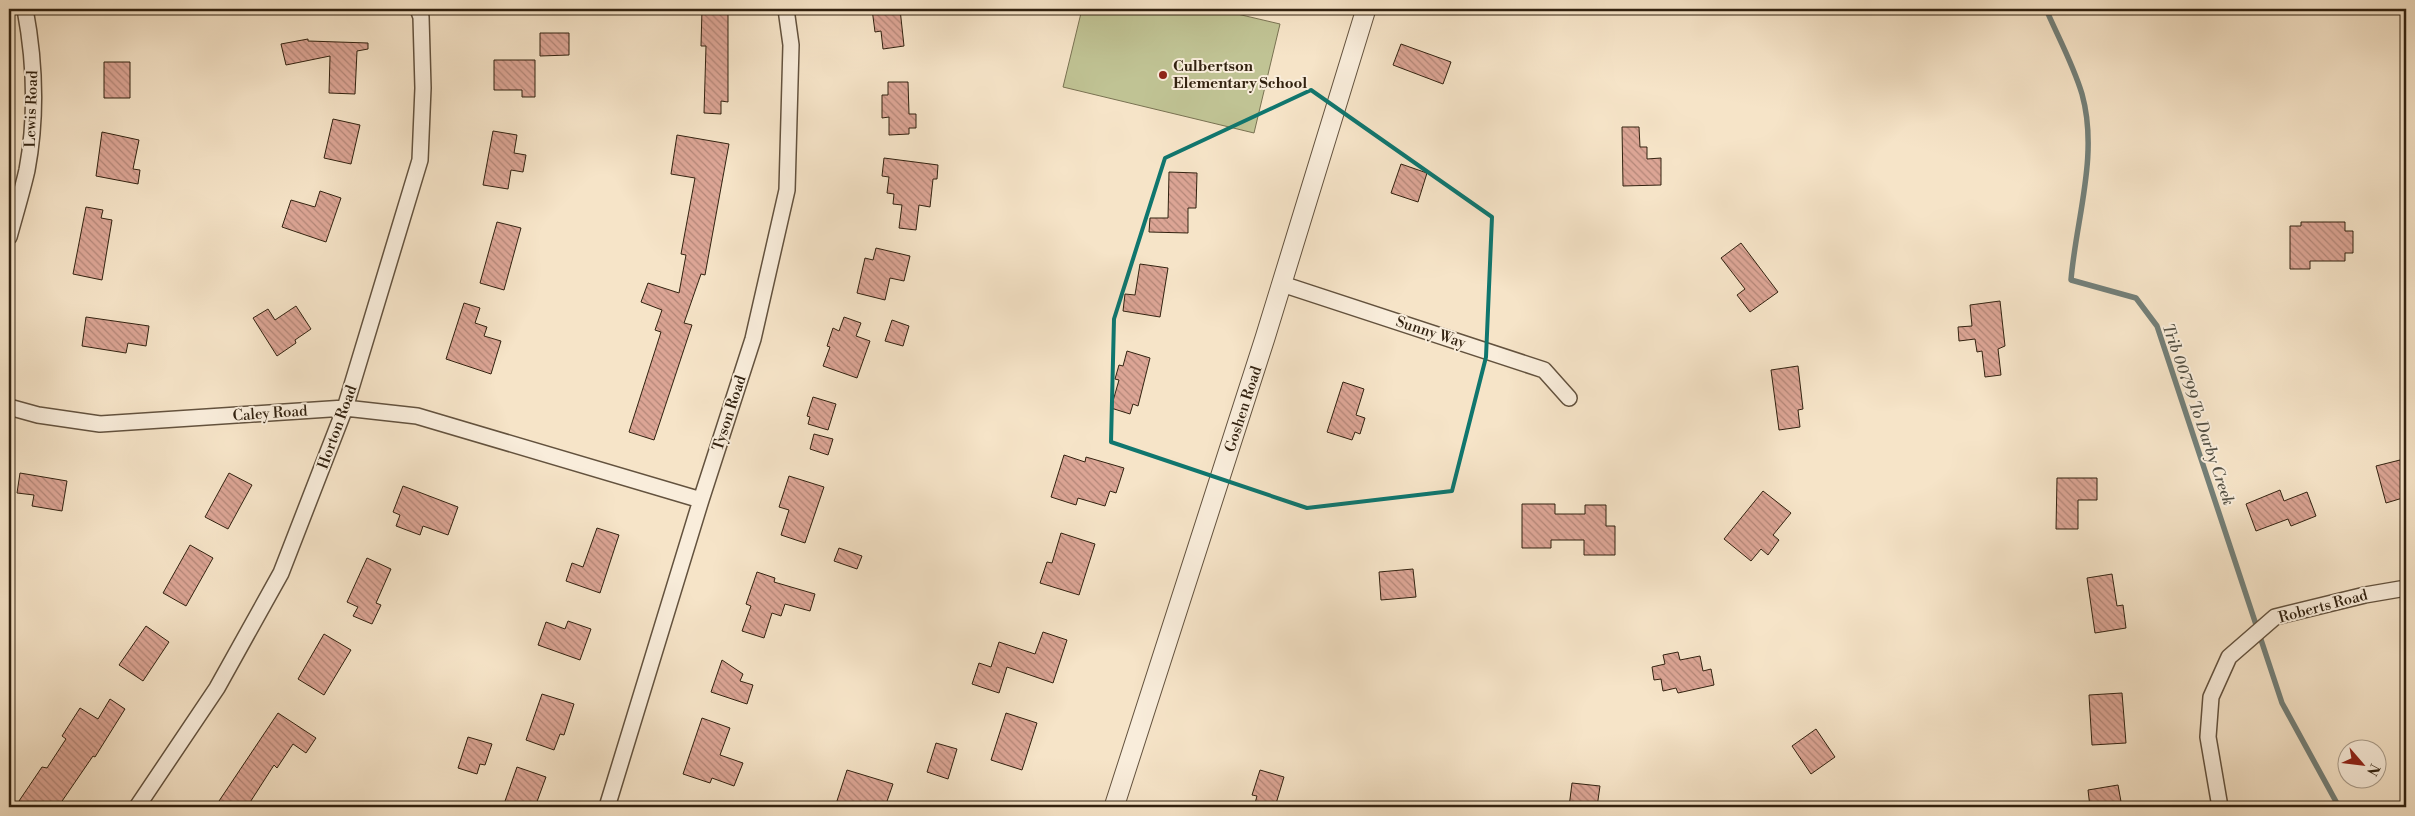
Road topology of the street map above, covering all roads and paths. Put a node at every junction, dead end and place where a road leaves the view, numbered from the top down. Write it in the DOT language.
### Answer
graph roads {
  1 [pos="25,9"];
  2 [pos="418,9"];
  3 [pos="786,9"];
  4 [pos="1366,9"];
  5 [pos="9,237"];
  6 [pos="1282,284"];
  7 [pos="1569,398"];
  8 [pos="9,407"];
  9 [pos="345,408"];
  10 [pos="701,500"];
  11 [pos="2406,588"];
  12 [pos="138,807"];
  13 [pos="607,807"];
  14 [pos="1114,807"];
  15 [pos="2220,807"];
  1 -- 5 [label="street, Lewis Road"];
  2 -- 9 [label="street, Horton Road"];
  3 -- 10 [label="street, Tyson Road"];
  4 -- 6 [label="street, Goshen Road"];
  6 -- 7 [label="street, Sunny Way"];
  6 -- 14 [label="street, Goshen Road"];
  8 -- 9 [label="street, Caley Road"];
  9 -- 10 [label="street, Caley Road"];
  9 -- 12 [label="street, Horton Road"];
  10 -- 13 [label="street, Tyson Road"];
  11 -- 15 [label="street, Roberts Road"];
}
